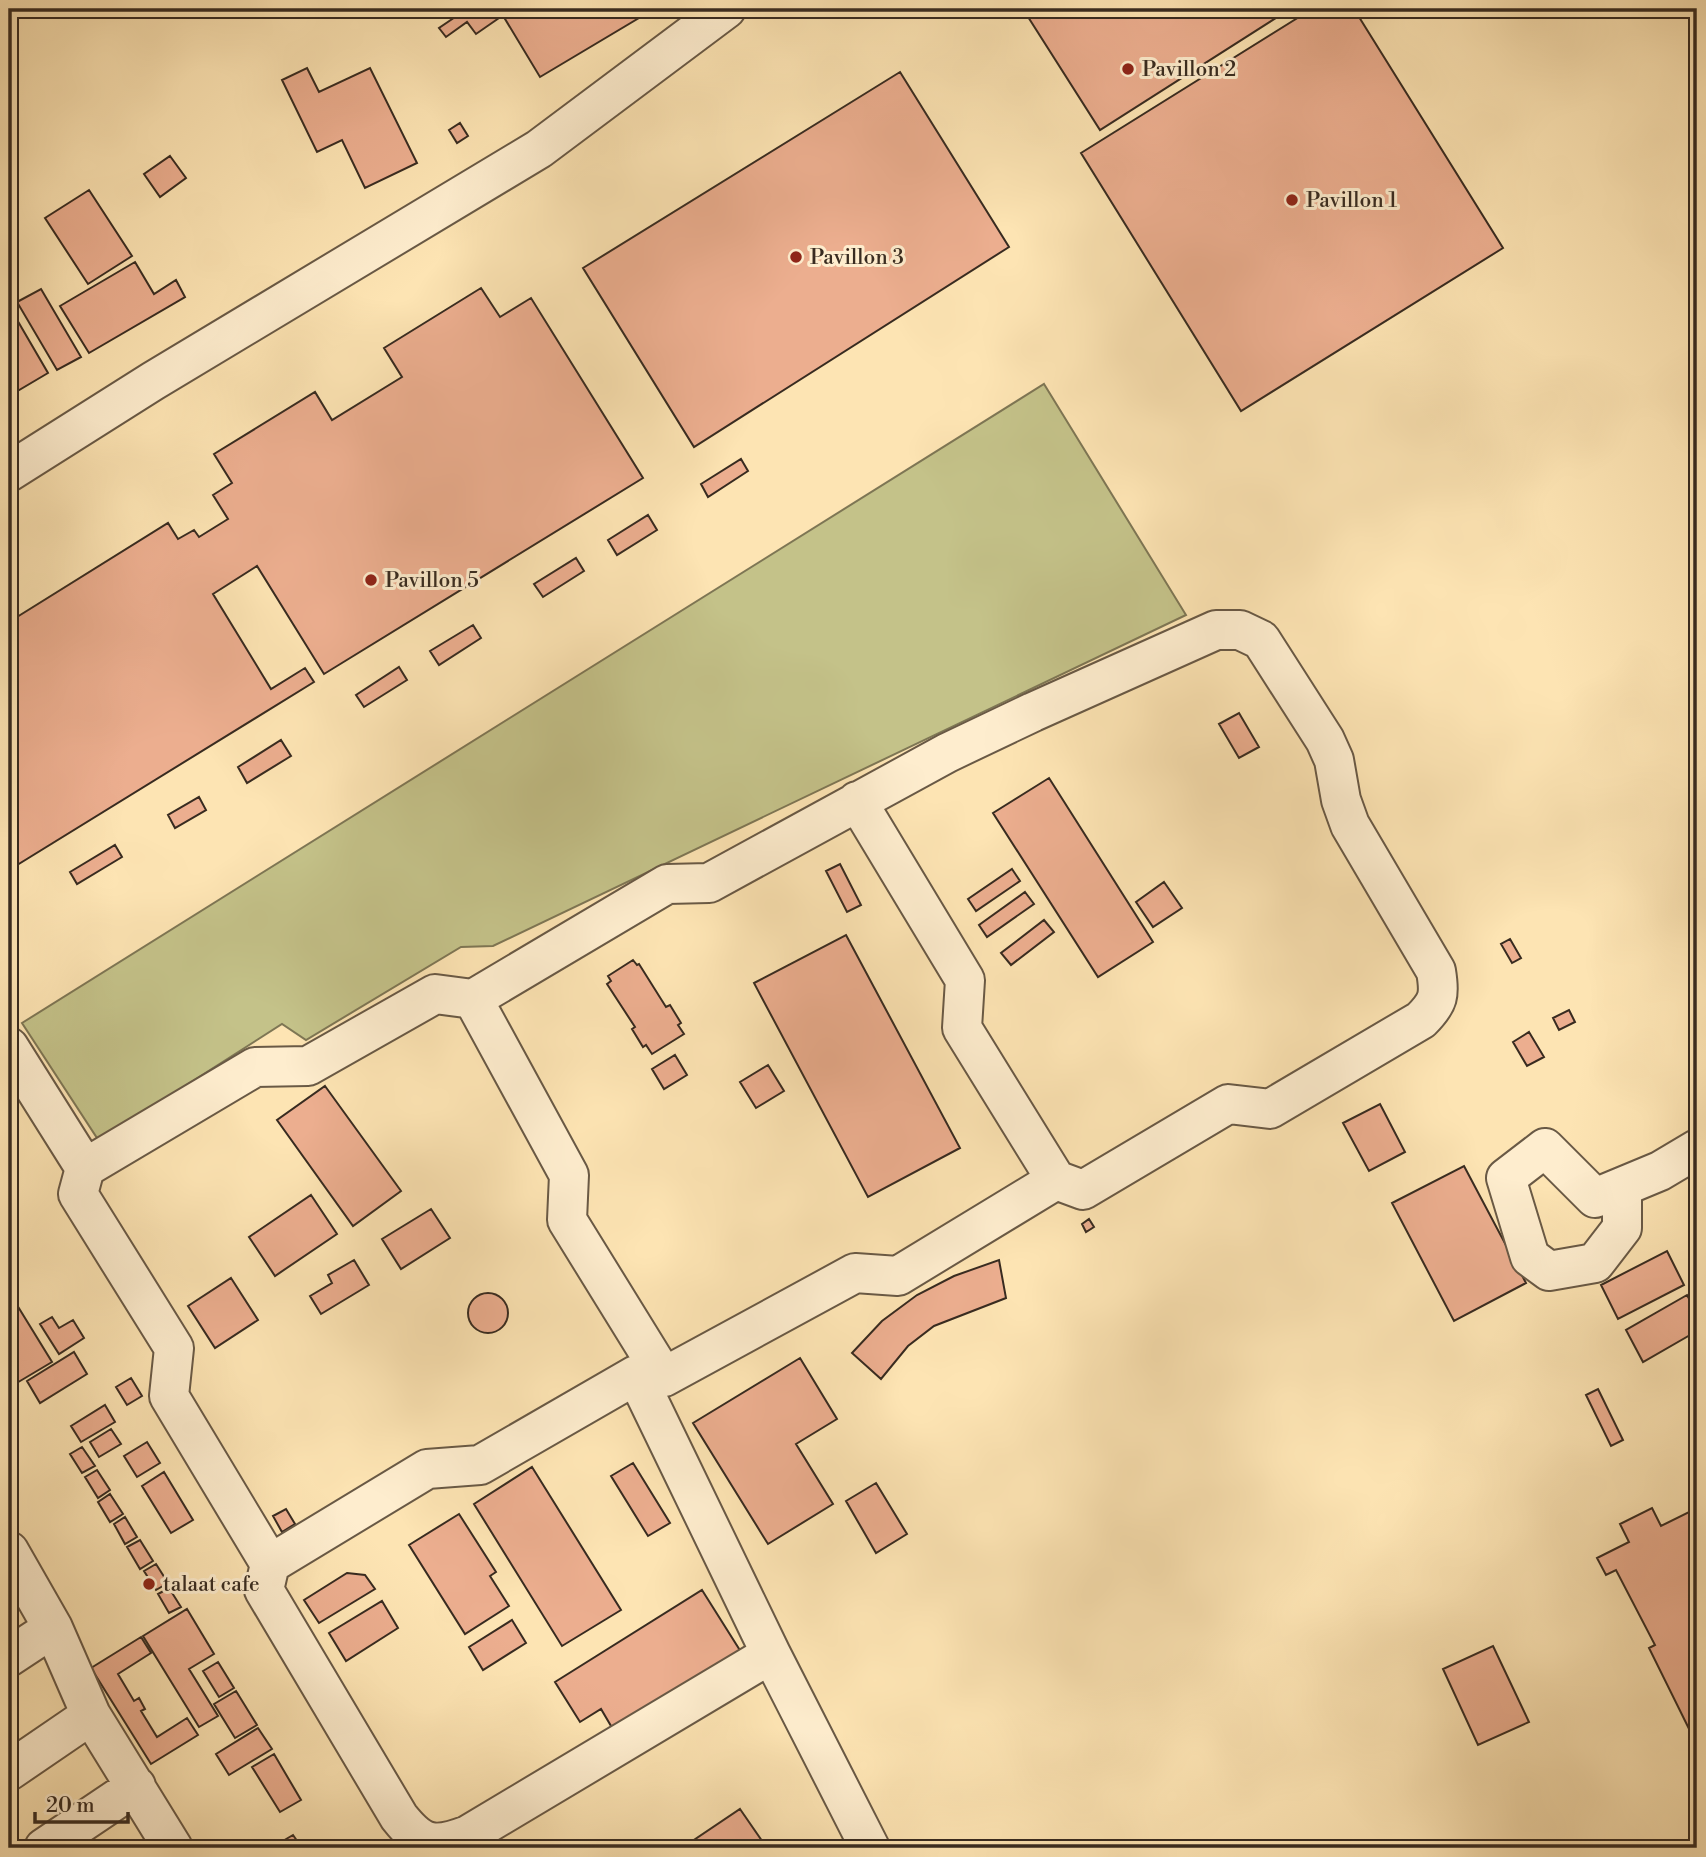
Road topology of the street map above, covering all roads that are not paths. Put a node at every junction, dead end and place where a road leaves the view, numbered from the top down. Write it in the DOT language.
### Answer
graph roads {
  1 [pos="726,9"];
  2 [pos="9,472"];
  3 [pos="857,801"];
  4 [pos="473,999"];
  5 [pos="9,1047"];
  6 [pos="1697,1149"];
  7 [pos="85,1168"];
  8 [pos="1056,1180"];
  9 [pos="1622,1187"];
  10 [pos="650,1376"];
  11 [pos="9,1552"];
  12 [pos="270,1564"];
  13 [pos="53,1628"];
  14 [pos="771,1654"];
  15 [pos="9,1657"];
  16 [pos="92,1715"];
  17 [pos="9,1771"];
  18 [pos="136,1786"];
  19 [pos="44,1848"];
  20 [pos="173,1848"];
  21 [pos="870,1848"];
  1 -- 2 [label="lane"];
  3 -- 4 [label="lane"];
  3 -- 8 [label="lane"];
  3 -- 8 [label="lane"];
  4 -- 7 [label="lane"];
  4 -- 10 [label="lane"];
  5 -- 7 [label="lane"];
  6 -- 9 [label="lane"];
  7 -- 12 [label="lane"];
  8 -- 10 [label="lane"];
  10 -- 12 [label="lane"];
  10 -- 14 [label="lane"];
  11 -- 13 [label="lane"];
  12 -- 14 [label="lane"];
  13 -- 15 [label="lane"];
  13 -- 16 [label="lane"];
  14 -- 21 [label="lane"];
  16 -- 17 [label="lane"];
  16 -- 18 [label="lane"];
  18 -- 19 [label="lane"];
  18 -- 20 [label="lane"];
}
